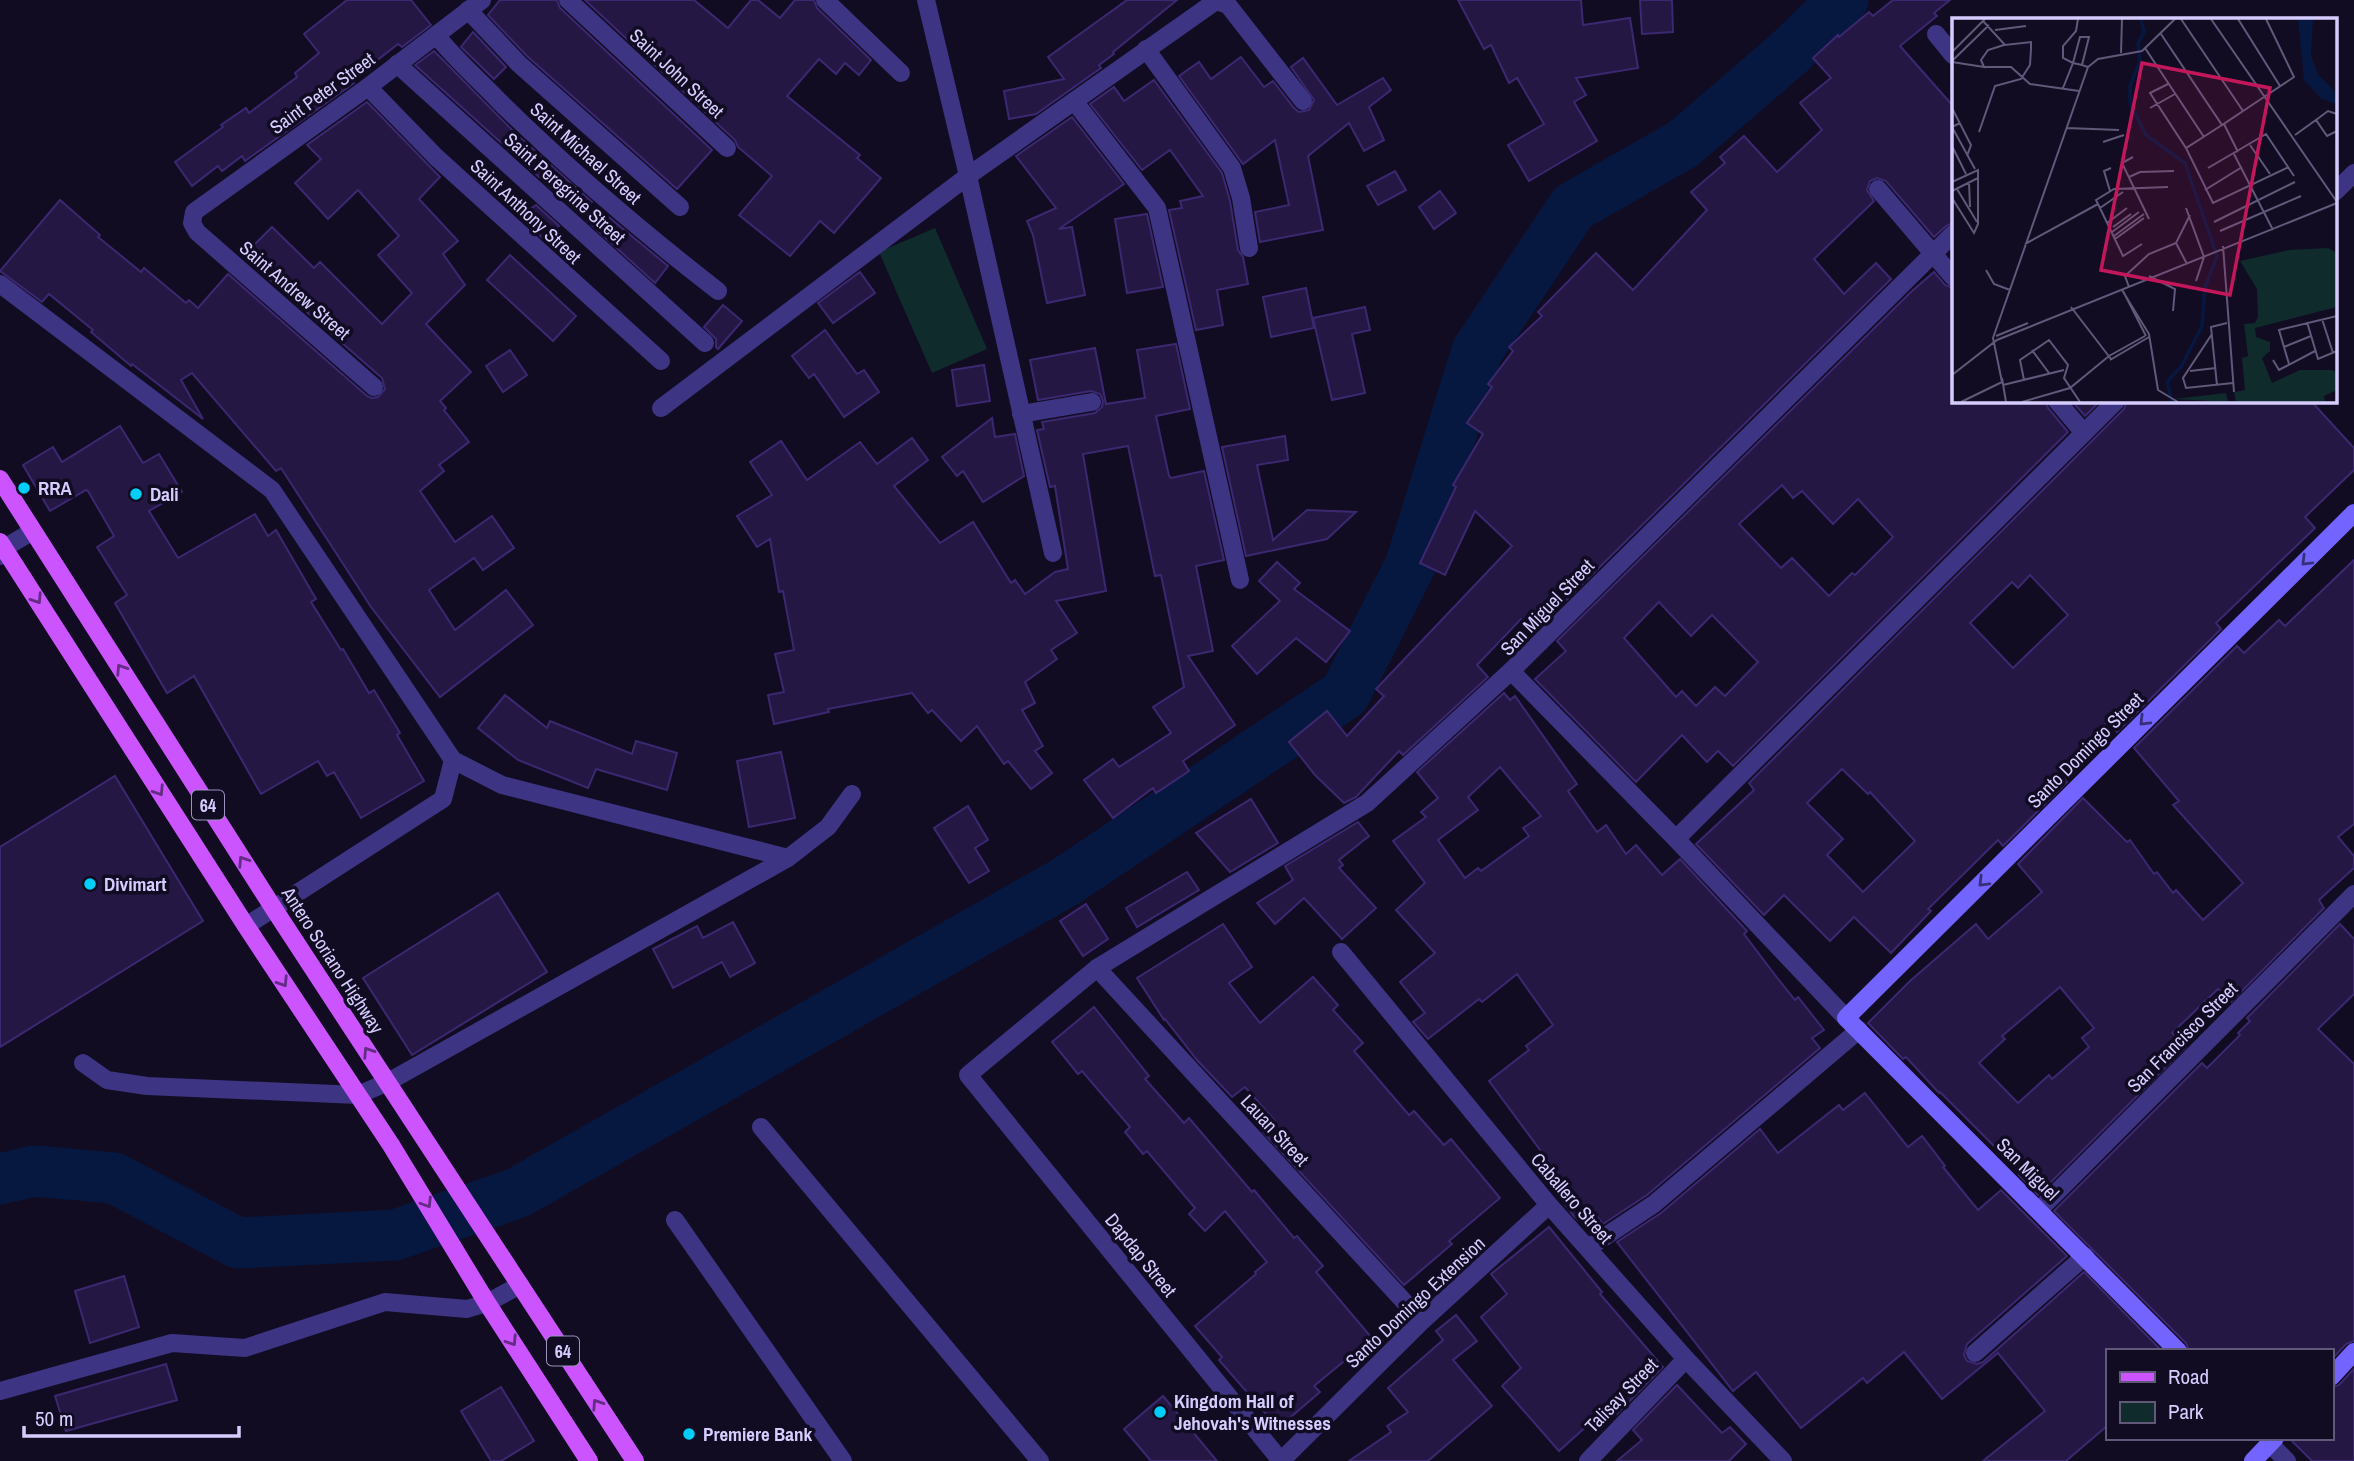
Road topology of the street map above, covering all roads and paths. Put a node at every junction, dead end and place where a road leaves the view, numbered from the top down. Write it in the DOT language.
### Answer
graph roads {
  1 [pos="568,0"];
  2 [pos="825,0"];
  3 [pos="926,0"];
  4 [pos="475,5"];
  5 [pos="1936,34"];
  6 [pos="436,35"];
  7 [pos="1146,49"];
  8 [pos="1952,54"];
  9 [pos="397,64"];
  10 [pos="901,73"];
  11 [pos="368,87"];
  12 [pos="1074,101"];
  13 [pos="1303,101"];
  14 [pos="727,148"];
  15 [pos="2354,173"];
  16 [pos="968,176"];
  17 [pos="1878,189"];
  18 [pos="2336,191"];
  19 [pos="680,207"];
  20 [pos="192,223"];
  21 [pos="1952,235"];
  22 [pos="1249,248"];
  23 [pos="1933,253"];
  24 [pos="1952,276"];
  25 [pos="0,284"];
  26 [pos="718,291"];
  27 [pos="705,343"];
  28 [pos="661,361"];
  29 [pos="374,387"];
  30 [pos="1092,402"];
  31 [pos="2058,402"];
  32 [pos="2115,402"];
  33 [pos="661,408"];
  34 [pos="1021,414"];
  35 [pos="2084,433"];
  36 [pos="0,478"];
  37 [pos="2354,513"];
  38 [pos="33,530"];
  39 [pos="1,549"];
  40 [pos="1053,553"];
  41 [pos="1240,580"];
  42 [pos="1511,671"];
  43 [pos="453,760"];
  44 [pos="852,794"];
  45 [pos="1676,839"];
  46 [pos="788,858"];
  47 [pos="2354,894"];
  48 [pos="274,909"];
  49 [pos="246,926"];
  50 [pos="1340,952"];
  51 [pos="1097,968"];
  52 [pos="1853,1024"];
  53 [pos="83,1063"];
  54 [pos="388,1082"];
  55 [pos="358,1095"];
  56 [pos="761,1128"];
  57 [pos="1549,1205"];
  58 [pos="2039,1210"];
  59 [pos="675,1220"];
  60 [pos="1588,1248"];
  61 [pos="2085,1256"];
  62 [pos="520,1285"];
  63 [pos="487,1303"];
  64 [pos="1422,1321"];
  65 [pos="2176,1349"];
  66 [pos="2354,1352"];
  67 [pos="1975,1353"];
  68 [pos="1686,1359"];
  69 [pos="2333,1375"];
  70 [pos="0,1391"];
  71 [pos="2270,1440"];
  72 [pos="589,1461"];
  73 [pos="635,1461"];
  74 [pos="843,1461"];
  75 [pos="1040,1461"];
  76 [pos="1281,1461"];
  77 [pos="1588,1461"];
  78 [pos="1783,1461"];
  79 [pos="2253,1461"];
  80 [pos="2287,1461"];
  1 -- 14 [label="street, Saint John Street"];
  2 -- 10 [label="street"];
  3 -- 16 [label="street"];
  4 -- 6 [label="street, Saint Peter Street"];
  4 -- 19 [label="street"];
  5 -- 8 [label="street"];
  6 -- 9 [label="street, Saint Peter Street"];
  6 -- 26 [label="street, Saint Michael Street"];
  7 -- 12 [label="street"];
  7 -- 13 [label="street"];
  7 -- 22 [label="street"];
  9 -- 11 [label="street, Saint Peter Street"];
  9 -- 27 [label="street, Saint Peregrine Street"];
  11 -- 20 [label="street, Saint Peter Street"];
  11 -- 28 [label="street, Saint Anthony Street"];
  12 -- 16 [label="street"];
  12 -- 41 [label="street"];
  15 -- 18 [label="street"];
  16 -- 33 [label="street"];
  16 -- 34 [label="street"];
  17 -- 23 [label="street"];
  20 -- 29 [label="street, Saint Andrew Street"];
  21 -- 23 [label="street, San Miguel Street"];
  23 -- 24 [label="street"];
  23 -- 42 [label="street, San Miguel Street"];
  25 -- 43 [label="street"];
  30 -- 34 [label="street"];
  31 -- 35 [label="street"];
  32 -- 35 [label="street"];
  34 -- 40 [label="street"];
  35 -- 45 [label="street"];
  36 -- 38 [label="main road, Antero Soriano Highway / 64"];
  37 -- 52 [label="main road, Santo Domingo Street, one-way"];
  38 -- 39 [label="street"];
  48 -- 38 [label="main road, Antero Soriano Highway / 64, one-way"];
  39 -- 49 [label="main road, 64, one-way"];
  42 -- 45 [label="street, San Miguel Street"];
  42 -- 51 [label="street"];
  43 -- 46 [label="street"];
  43 -- 48 [label="street"];
  44 -- 46 [label="street"];
  45 -- 52 [label="street, San Miguel Street"];
  46 -- 54 [label="street"];
  47 -- 58 [label="street, San Francisco Street"];
  48 -- 49 [label="street"];
  54 -- 48 [label="main road, Antero Soriano Highway / 64, one-way"];
  49 -- 55 [label="main road, 64, one-way"];
  50 -- 57 [label="street, Caballero Street"];
  51 -- 64 [label="street, Lauan Street"];
  51 -- 76 [label="street, Dapdap Street"];
  52 -- 58 [label="main road, San Miguel"];
  52 -- 60 [label="street"];
  53 -- 55 [label="street"];
  54 -- 55 [label="street"];
  54 -- 62 [label="main road, Antero Soriano Highway / 64"];
  55 -- 63 [label="main road, 64, one-way"];
  56 -- 75 [label="street"];
  57 -- 60 [label="street, Caballero Street"];
  57 -- 64 [label="street, Santo Domingo Extension"];
  58 -- 61 [label="main road, San Miguel"];
  59 -- 74 [label="street"];
  60 -- 68 [label="street, Caballero Street"];
  61 -- 65 [label="main road, San Miguel"];
  61 -- 67 [label="street"];
  62 -- 63 [label="street"];
  73 -- 62 [label="main road, Antero Soriano Highway / 64, one-way"];
  63 -- 70 [label="street"];
  63 -- 72 [label="main road, 64, one-way"];
  64 -- 76 [label="street, Santo Domingo Extension"];
  66 -- 69 [label="main road"];
  68 -- 77 [label="street, Talisay Street"];
  68 -- 78 [label="street, Caballero Street"];
  71 -- 79 [label="main road"];
  71 -- 80 [label="street"];
}
